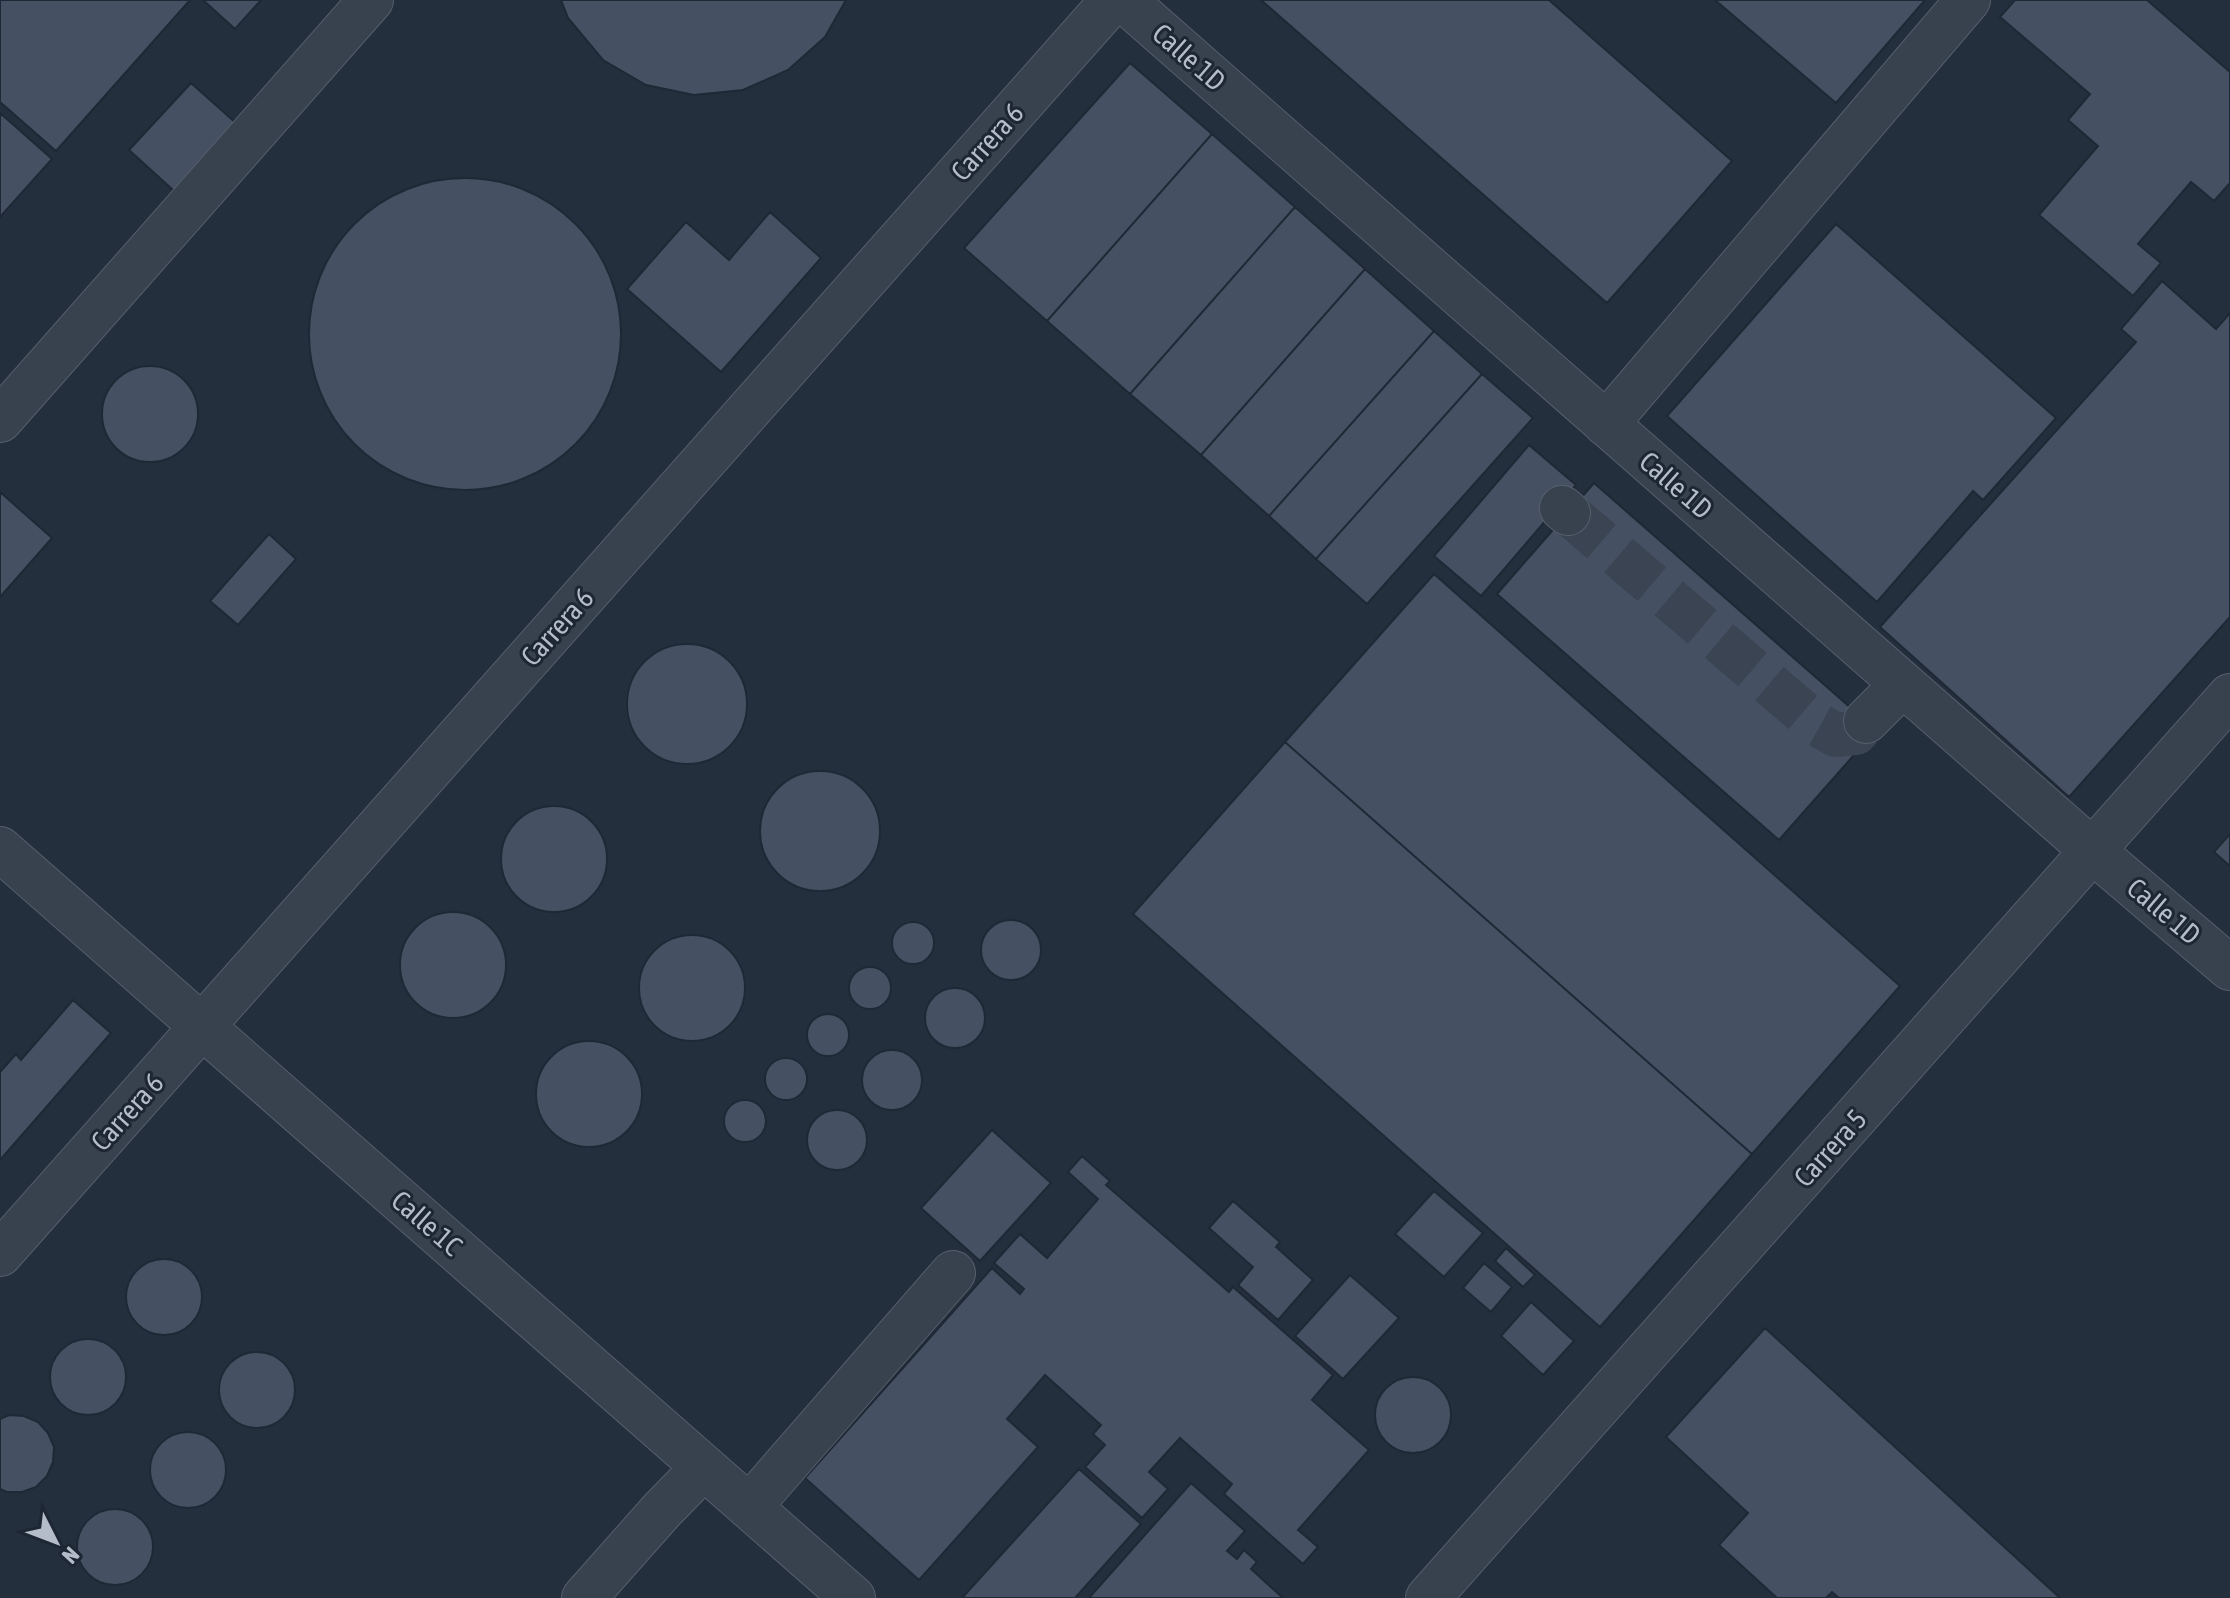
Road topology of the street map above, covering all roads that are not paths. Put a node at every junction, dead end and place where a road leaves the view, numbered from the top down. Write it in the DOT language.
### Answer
graph roads {
  1 [pos="371,0"];
  2 [pos="1113,0"];
  3 [pos="1124,0"];
  4 [pos="1968,0"];
  5 [pos="0,420"];
  6 [pos="1606,424"];
  7 [pos="1903,684"];
  8 [pos="2230,696"];
  9 [pos="1866,721"];
  10 [pos="2094,852"];
  11 [pos="3,856"];
  12 [pos="2230,968"];
  13 [pos="204,1027"];
  14 [pos="0,1254"];
  15 [pos="953,1273"];
  16 [pos="704,1467"];
  17 [pos="749,1507"];
  18 [pos="584,1598"];
  19 [pos="853,1598"];
  20 [pos="1428,1598"];
  1 -- 5 [label="street"];
  2 -- 13 [label="street, Carrera 6"];
  3 -- 6 [label="street, Calle 1D"];
  4 -- 6 [label="street"];
  6 -- 7 [label="street, Calle 1D"];
  7 -- 9 [label="street"];
  7 -- 10 [label="street, Calle 1D"];
  8 -- 10 [label="street, Carrera 5"];
  10 -- 12 [label="street, Calle 1D"];
  10 -- 20 [label="street, Carrera 5"];
  11 -- 13 [label="street, Calle 1C"];
  13 -- 14 [label="street, Carrera 6"];
  13 -- 16 [label="street, Calle 1C"];
  15 -- 17 [label="street"];
  16 -- 17 [label="street, Calle 1C"];
  16 -- 18 [label="street"];
  17 -- 19 [label="street, Calle 1C"];
}
